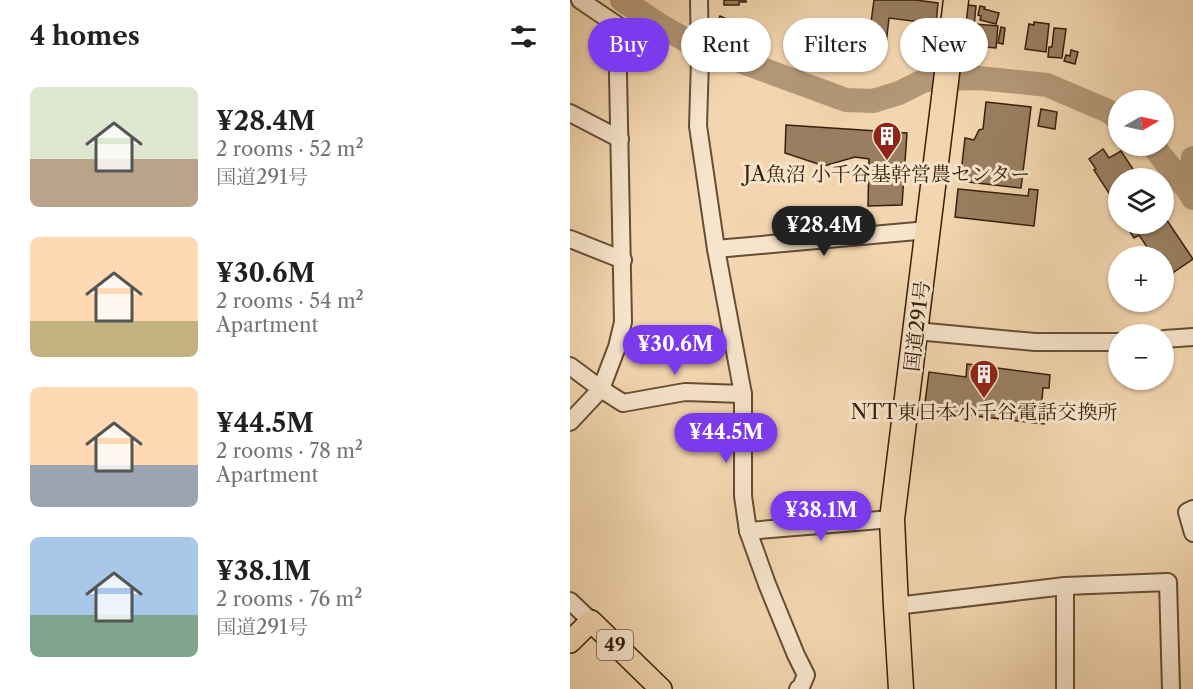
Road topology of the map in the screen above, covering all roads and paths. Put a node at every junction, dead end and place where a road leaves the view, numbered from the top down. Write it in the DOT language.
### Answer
graph roads {
  1 [pos="580,0"];
  2 [pos="699,0"];
  3 [pos="956,0"];
  4 [pos="570,113"];
  5 [pos="620,139"];
  6 [pos="928,230"];
  7 [pos="570,239"];
  8 [pos="716,249"];
  9 [pos="623,260"];
  10 [pos="916,331"];
  11 [pos="1193,336"];
  12 [pos="1174,338"];
  13 [pos="1108,342"];
  14 [pos="570,366"];
  15 [pos="602,389"];
  16 [pos="743,394"];
  17 [pos="570,422"];
  18 [pos="1193,509"];
  19 [pos="892,519"];
  20 [pos="748,531"];
  21 [pos="1193,533"];
  22 [pos="1065,586"];
  23 [pos="570,601"];
  24 [pos="896,606"];
  25 [pos="591,621"];
  26 [pos="570,642"];
  27 [pos="661,689"];
  28 [pos="798,689"];
  29 [pos="901,689"];
  30 [pos="1065,689"];
  31 [pos="1171,689"];
  1 -- 5 [label="street"];
  2 -- 8 [label="street"];
  3 -- 6 [label="highway, 国道291号"];
  4 -- 5 [label="street"];
  5 -- 9 [label="street"];
  6 -- 8 [label="street"];
  6 -- 10 [label="highway, 国道291号"];
  7 -- 9 [label="street"];
  8 -- 16 [label="street"];
  9 -- 15 [label="street"];
  10 -- 13 [label="street"];
  10 -- 19 [label="highway, 国道291号"];
  11 -- 12 [label="street"];
  14 -- 15 [label="street"];
  15 -- 16 [label="street"];
  15 -- 17 [label="street"];
  16 -- 20 [label="street"];
  18 -- 21 [label="street"];
  19 -- 20 [label="street"];
  19 -- 24 [label="highway, 国道291号"];
  20 -- 28 [label="street"];
  22 -- 24 [label="street"];
  22 -- 30 [label="street"];
  22 -- 31 [label="street"];
  23 -- 25 [label="street"];
  24 -- 29 [label="highway, 国道291号"];
  25 -- 26 [label="main road, 49"];
  25 -- 27 [label="main road, 49"];
}
